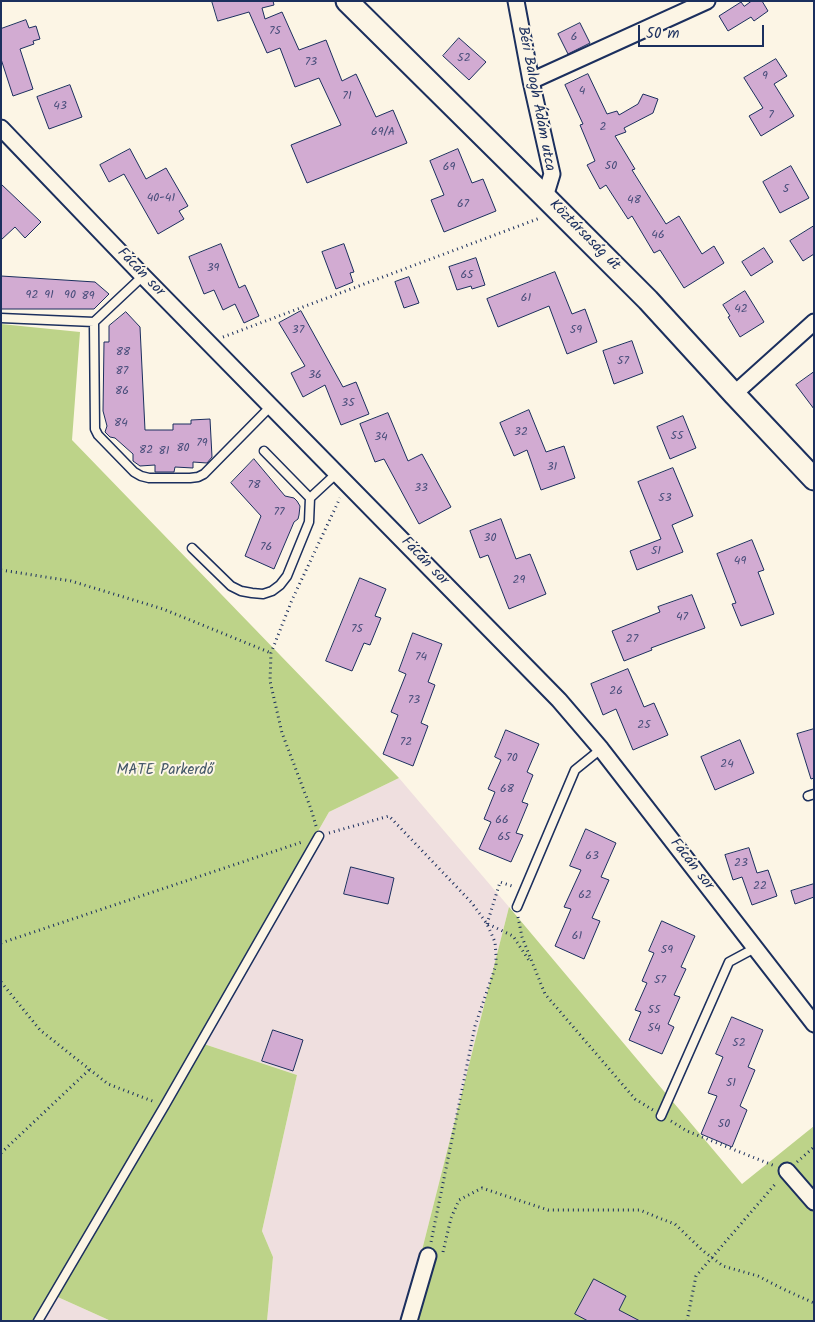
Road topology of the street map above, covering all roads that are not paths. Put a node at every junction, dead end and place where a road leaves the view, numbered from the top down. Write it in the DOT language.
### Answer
graph roads {
  1 [pos="347,1"];
  2 [pos="516,1"];
  3 [pos="707,1"];
  4 [pos="532,81"];
  5 [pos="1,128"];
  6 [pos="552,204"];
  7 [pos="143,276"];
  8 [pos="1,318"];
  9 [pos="94,322"];
  10 [pos="814,322"];
  11 [pos="734,394"];
  12 [pos="271,406"];
  13 [pos="264,451"];
  14 [pos="342,478"];
  15 [pos="814,479"];
  16 [pos="310,498"];
  17 [pos="192,548"];
  18 [pos="601,749"];
  19 [pos="320,836"];
  20 [pos="517,907"];
  21 [pos="755,948"];
  22 [pos="814,1024"];
  23 [pos="661,1116"];
  24 [pos="787,1171"];
  25 [pos="814,1202"];
  26 [pos="428,1256"];
  27 [pos="38,1321"];
  28 [pos="409,1321"];
  1 -- 6 [label="main road, Köztársaság út"];
  2 -- 4 [label="street, Béri Balogh Ádám utca"];
  3 -- 4 [label="street"];
  4 -- 6 [label="street, Béri Balogh Ádám utca"];
  5 -- 7 [label="street, Fácán sor"];
  6 -- 11 [label="main road, Köztársaság út"];
  7 -- 9 [label="lane"];
  7 -- 12 [label="street, Fácán sor"];
  8 -- 9 [label="lane"];
  9 -- 12 [label="lane"];
  10 -- 11 [label="street"];
  11 -- 15 [label="main road, Köztársaság út"];
  12 -- 14 [label="street, Fácán sor"];
  13 -- 16 [label="lane"];
  14 -- 16 [label="lane"];
  14 -- 18 [label="street, Fácán sor"];
  16 -- 17 [label="lane"];
  18 -- 20 [label="lane"];
  18 -- 21 [label="street, Fácán sor"];
  19 -- 27 [label="lane"];
  21 -- 22 [label="street, Fácán sor"];
  21 -- 23 [label="lane"];
  24 -- 25 [label="street"];
  26 -- 28 [label="street"];
}
